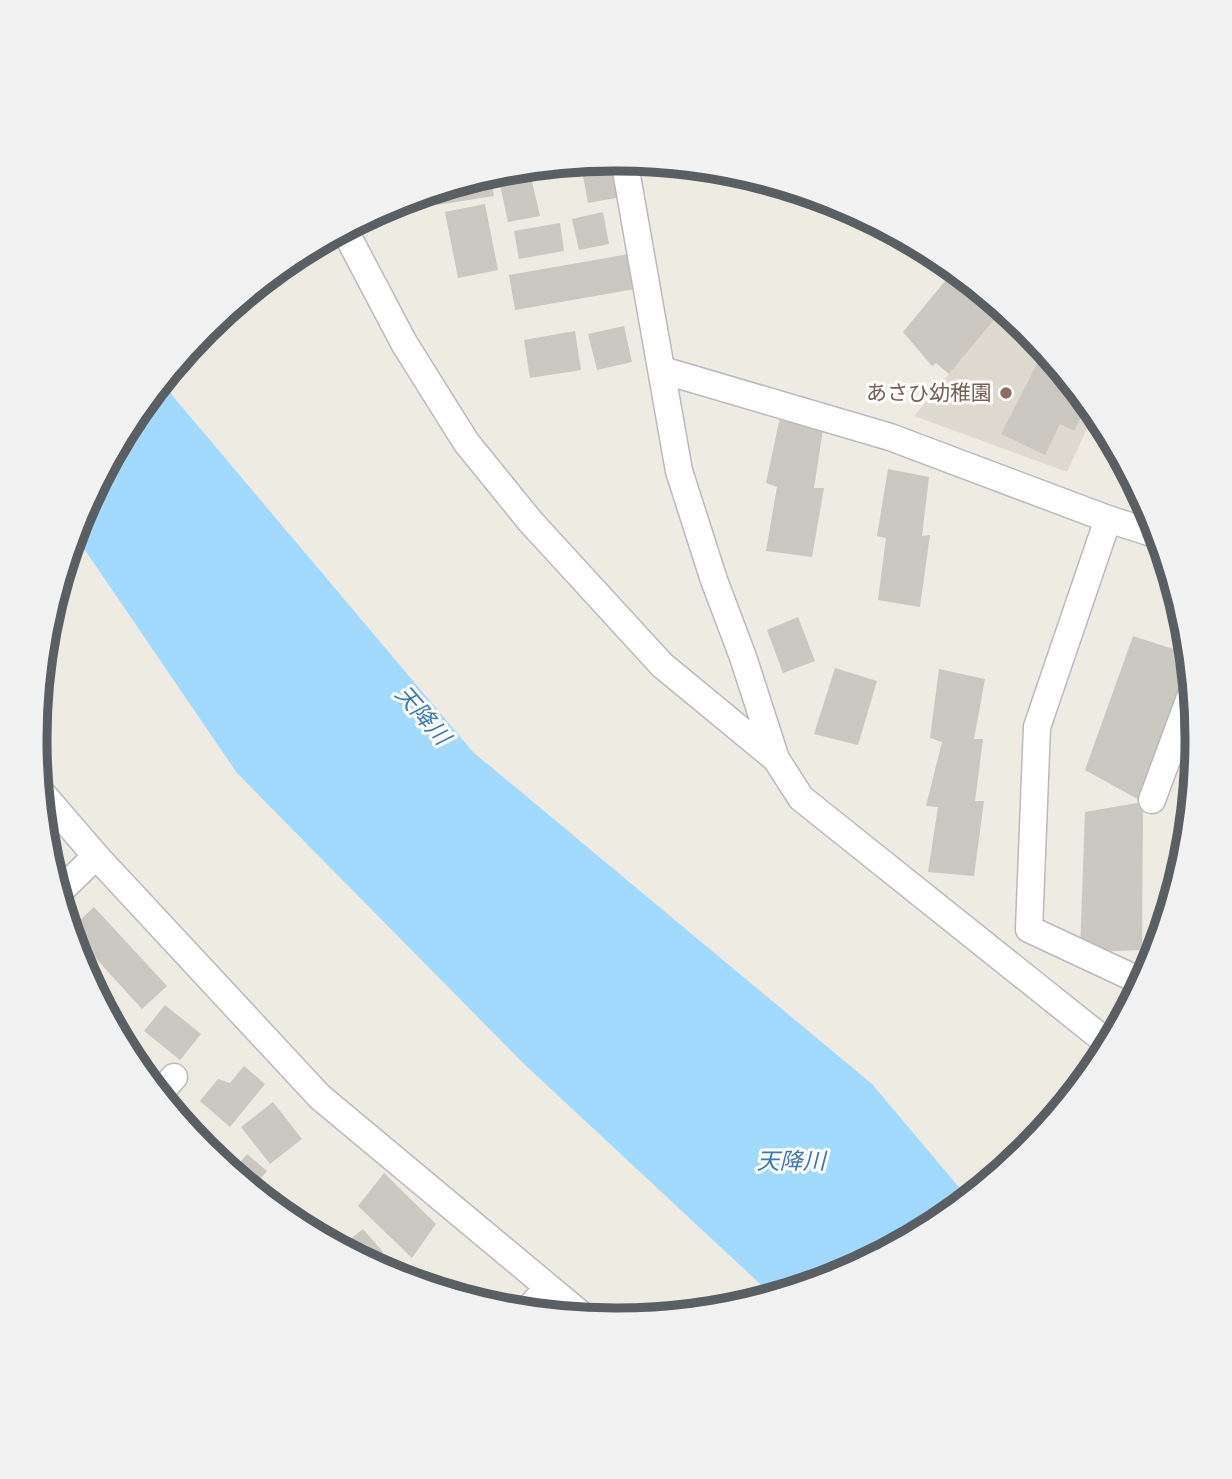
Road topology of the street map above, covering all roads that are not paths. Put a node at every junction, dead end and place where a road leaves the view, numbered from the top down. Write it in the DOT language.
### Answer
graph roads {
  1 [pos="626,171"];
  2 [pos="349,238"];
  3 [pos="662,370"];
  4 [pos="1108,519"];
  5 [pos="1144,531"];
  6 [pos="1184,713"];
  7 [pos="776,759"];
  8 [pos="1152,800"];
  9 [pos="51,804"];
  10 [pos="96,856"];
  11 [pos="66,885"];
  12 [pos="1132,977"];
  13 [pos="1100,1037"];
  14 [pos="548,1287"];
  15 [pos="535,1302"];
  16 [pos="571,1306"];
  1 -- 3 [label="street"];
  2 -- 7 [label="street"];
  3 -- 4 [label="street"];
  3 -- 7 [label="street"];
  4 -- 5 [label="street"];
  4 -- 12 [label="street"];
  6 -- 8 [label="street"];
  7 -- 13 [label="street"];
  9 -- 10 [label="street"];
  10 -- 11 [label="street"];
  10 -- 14 [label="street"];
  14 -- 15 [label="street"];
  14 -- 16 [label="street"];
}
